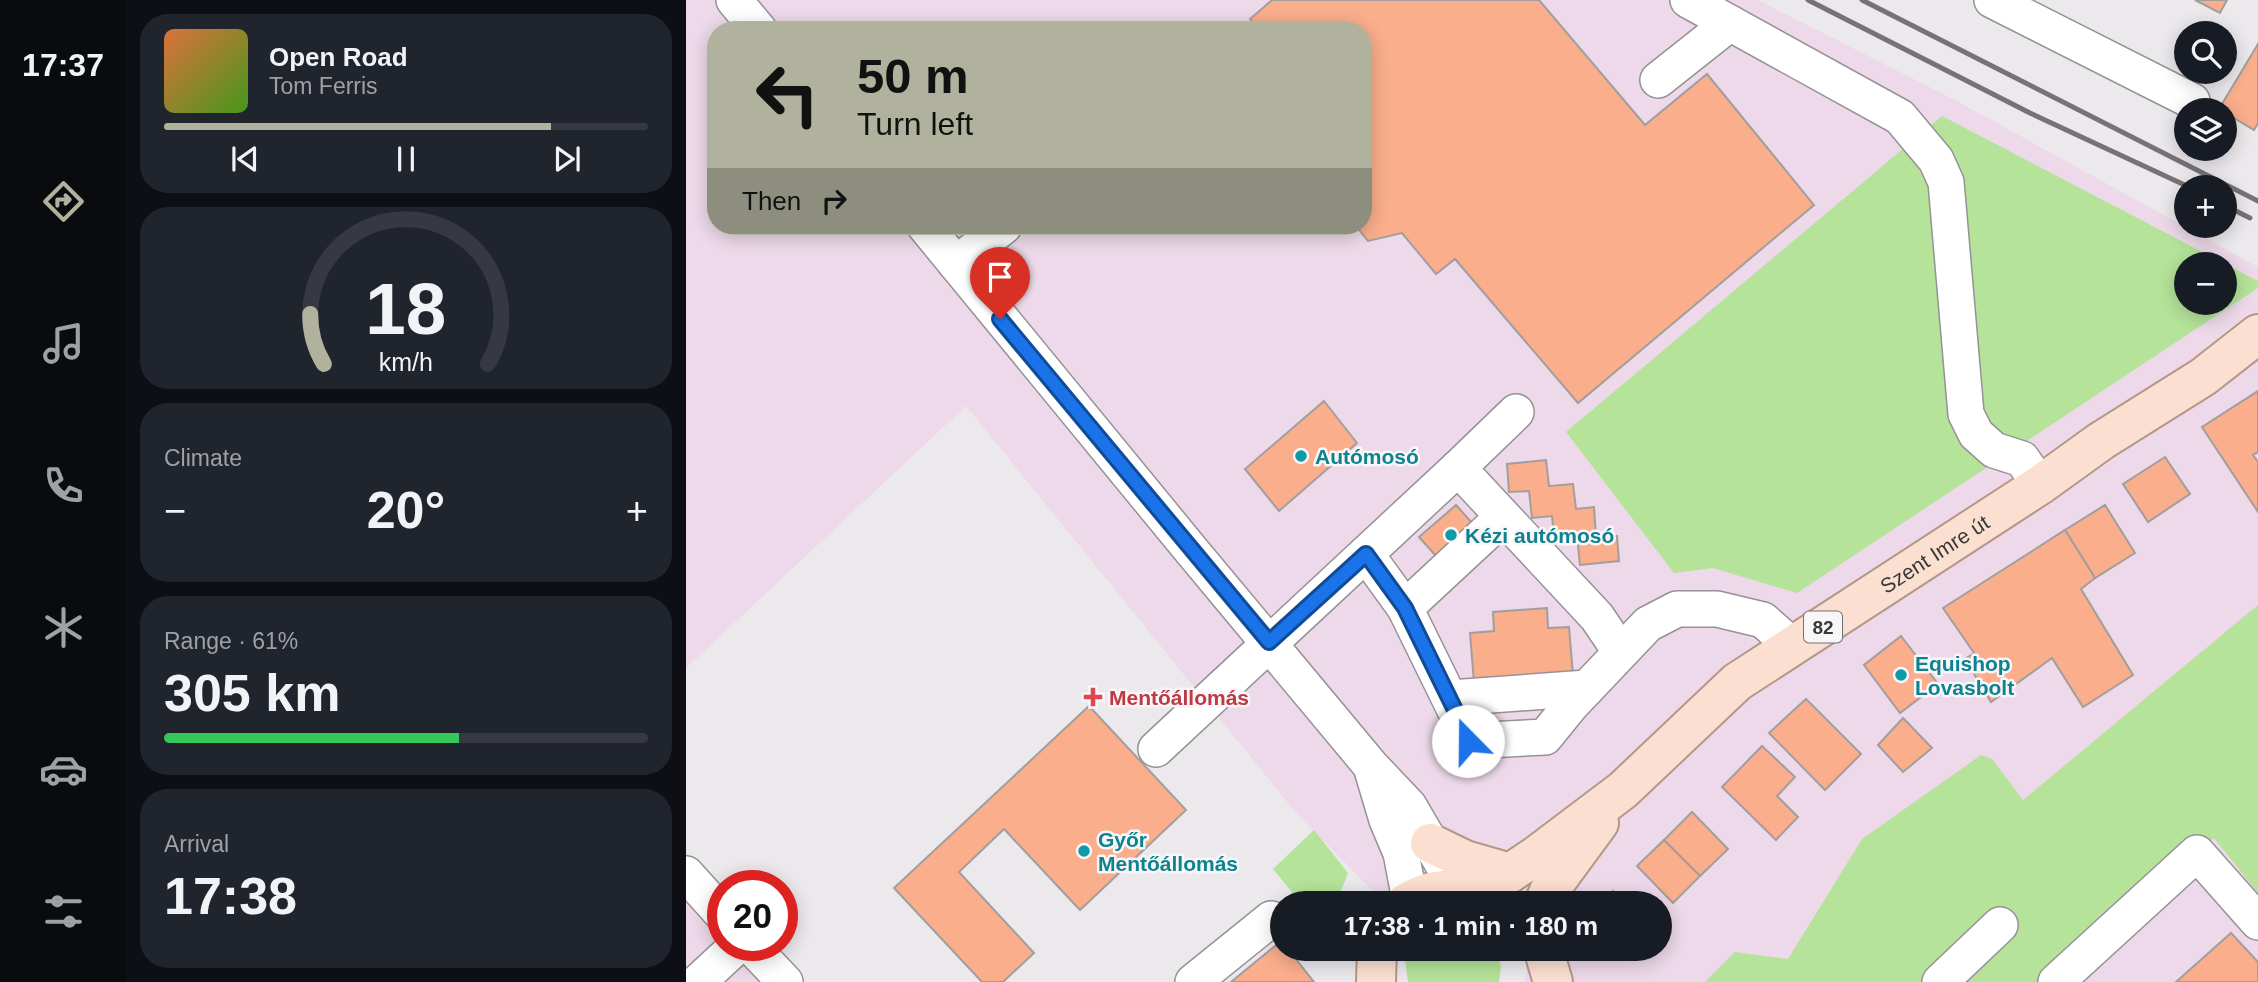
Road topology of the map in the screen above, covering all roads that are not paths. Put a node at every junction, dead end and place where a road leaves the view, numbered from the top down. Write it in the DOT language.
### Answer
graph roads {
  1 [pos="734,0"];
  2 [pos="1688,0"];
  3 [pos="1992,0"];
  4 [pos="752,21"];
  5 [pos="1730,23"];
  6 [pos="1658,80"];
  7 [pos="2186,98"];
  8 [pos="932,235"];
  9 [pos="993,235"];
  10 [pos="956,264"];
  11 [pos="2258,334"];
  12 [pos="1516,412"];
  13 [pos="1458,468"];
  14 [pos="2040,485"];
  15 [pos="1503,517"];
  16 [pos="1366,554"];
  17 [pos="1405,608"];
  18 [pos="1269,642"];
  19 [pos="1791,645"];
  20 [pos="1620,651"];
  21 [pos="1579,697"];
  22 [pos="1453,706"];
  23 [pos="1156,748"];
  24 [pos="1371,766"];
  25 [pos="1623,790"];
  26 [pos="1430,844"];
  27 [pos="686,874"];
  28 [pos="1483,889"];
  29 [pos="1406,891"];
  30 [pos="1432,891"];
  31 [pos="1553,891"];
  32 [pos="707,897"];
  33 [pos="1270,920"];
  34 [pos="2258,922"];
  35 [pos="2000,925"];
  36 [pos="721,961"];
  37 [pos="765,961"];
  38 [pos="1377,961"];
  39 [pos="698,982"];
  40 [pos="785,982"];
  41 [pos="1193,982"];
  42 [pos="1376,982"];
  43 [pos="1941,982"];
  44 [pos="2056,982"];
  1 -- 4 [label="street"];
  2 -- 5 [label="street"];
  3 -- 7 [label="street"];
  5 -- 6 [label="street"];
  5 -- 14 [label="street"];
  8 -- 10 [label="street"];
  9 -- 10 [label="street"];
  10 -- 18 [label="street"];
  11 -- 14 [label="main road, Szent Imre út / 82"];
  12 -- 13 [label="street"];
  13 -- 15 [label="street"];
  13 -- 16 [label="street"];
  14 -- 19 [label="main road, Szent Imre út / 82"];
  15 -- 17 [label="street"];
  15 -- 20 [label="street"];
  16 -- 17 [label="street"];
  16 -- 18 [label="street"];
  17 -- 22 [label="street"];
  18 -- 23 [label="street"];
  18 -- 24 [label="street"];
  19 -- 20 [label="street"];
  19 -- 25 [label="main road, Szent Imre út / 82"];
  20 -- 21 [label="street"];
  21 -- 22 [label="street"];
  21 -- 22 [label="street"];
  24 -- 26 [label="street"];
  24 -- 29 [label="street"];
  25 -- 28 [label="main road, Szent Imre út / 82"];
  25 -- 31 [label="main road, Szent Imre út / 82"];
  26 -- 28 [label="street"];
  26 -- 28 [label="main road"];
  27 -- 32 [label="street"];
  28 -- 30 [label="main road, 82"];
  33 -- 41 [label="street"];
  34 -- 44 [label="street"];
  35 -- 43 [label="street"];
  36 -- 39 [label="street"];
  37 -- 40 [label="street"];
  38 -- 42 [label="main road"];
}
